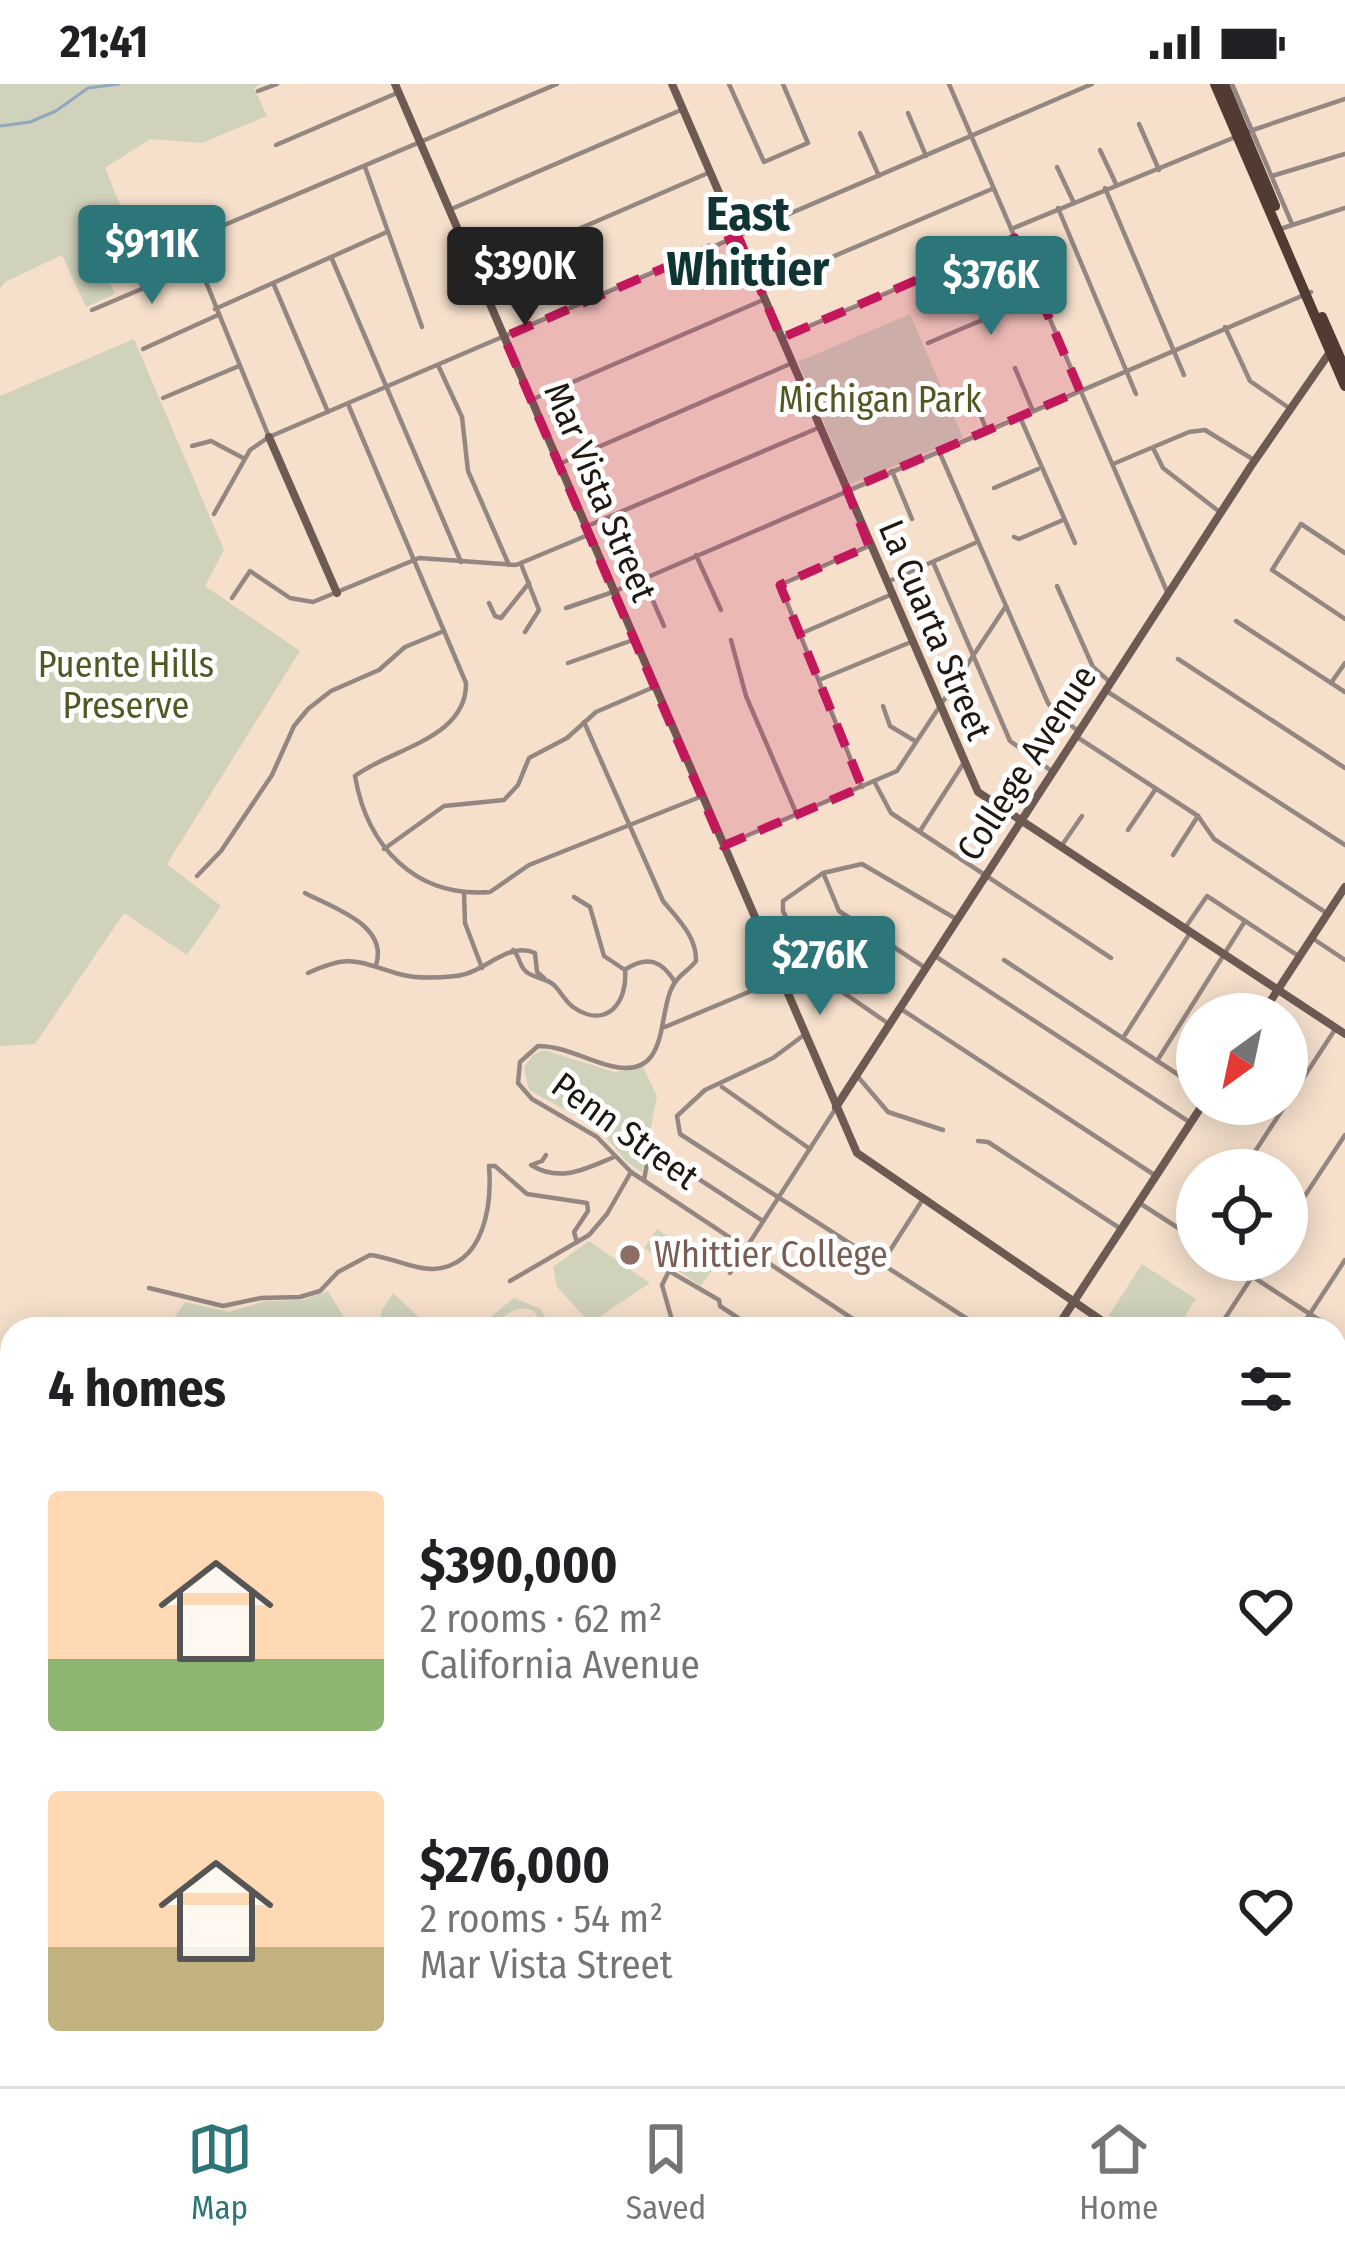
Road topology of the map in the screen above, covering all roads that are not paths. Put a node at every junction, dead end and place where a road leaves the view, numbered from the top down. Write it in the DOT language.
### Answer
graph roads {
  1 [pos="277,84"];
  2 [pos="556,84"];
  3 [pos="672,84"];
  4 [pos="729,84"];
  5 [pos="783,84"];
  6 [pos="949,84"];
  7 [pos="1092,84"];
  8 [pos="1221,84"];
  9 [pos="396,88"];
  10 [pos="258,91"];
  11 [pos="1345,100"];
  12 [pos="683,109"];
  13 [pos="908,113"];
  14 [pos="1139,124"];
  15 [pos="1244,132"];
  16 [pos="860,133"];
  17 [pos="970,136"];
  18 [pos="420,142"];
  19 [pos="275,145"];
  20 [pos="1100,150"];
  21 [pos="1345,154"];
  22 [pos="926,156"];
  23 [pos="364,166"];
  24 [pos="1057,166"];
  25 [pos="1159,170"];
  26 [pos="710,172"];
  27 [pos="879,176"];
  28 [pos="1273,176"];
  29 [pos="1116,184"];
  30 [pos="993,188"];
  31 [pos="1105,188"];
  32 [pos="1073,201"];
  33 [pos="1058,208"];
  34 [pos="1345,208"];
  35 [pos="449,210"];
  36 [pos="1284,227"];
  37 [pos="1011,229"];
  38 [pos="387,232"];
  39 [pos="738,236"];
  40 [pos="1015,238"];
  41 [pos="332,259"];
  42 [pos="196,266"];
  43 [pos="477,273"];
  44 [pos="273,284"];
  45 [pos="760,288"];
  46 [pos="1307,293"];
  47 [pos="1039,296"];
  48 [pos="764,300"];
  49 [pos="92,310"];
  50 [pos="216,312"];
  51 [pos="1225,327"];
  52 [pos="422,328"];
  53 [pos="504,337"];
  54 [pos="781,338"];
  55 [pos="928,343"];
  56 [pos="143,349"];
  57 [pos="1173,350"];
  58 [pos="1333,350"];
  59 [pos="792,363"];
  60 [pos="239,365"];
  61 [pos="438,365"];
  62 [pos="1015,368"];
  63 [pos="1345,369"];
  64 [pos="1126,370"];
  65 [pos="1184,375"];
  66 [pos="1345,386"];
  67 [pos="969,387"];
  68 [pos="387,388"];
  69 [pos="1081,391"];
  70 [pos="1136,394"];
  71 [pos="164,398"];
  72 [pos="531,400"];
  73 [pos="348,404"];
  74 [pos="1289,408"];
  75 [pos="1034,411"];
  76 [pos="328,412"];
  77 [pos="1020,417"];
  78 [pos="819,428"];
  79 [pos="987,431"];
  80 [pos="269,437"];
  81 [pos="192,446"];
  82 [pos="1153,448"];
  83 [pos="939,451"];
  84 [pos="245,460"];
  85 [pos="1254,461"];
  86 [pos="559,464"];
  87 [pos="1113,464"];
  88 [pos="1041,468"];
  89 [pos="892,470"];
  90 [pos="994,488"];
  91 [pos="847,490"];
  92 [pos="1221,513"];
  93 [pos="214,514"];
  94 [pos="912,519"];
  95 [pos="1063,520"];
  96 [pos="587,531"];
  97 [pos="1014,537"];
  98 [pos="977,542"];
  99 [pos="1075,543"];
  100 [pos="869,546"];
  101 [pos="1345,553"];
  102 [pos="696,555"];
  103 [pos="415,560"];
  104 [pos="461,562"];
  105 [pos="933,562"];
  106 [pos="521,564"];
  107 [pos="509,565"];
  108 [pos="643,578"];
  109 [pos="886,582"];
  110 [pos="529,583"];
  111 [pos="1057,586"];
  112 [pos="613,592"];
  113 [pos="338,593"];
  114 [pos="1168,594"];
  115 [pos="890,595"];
  116 [pos="232,598"];
  117 [pos="489,603"];
  118 [pos="1006,605"];
  119 [pos="566,608"];
  120 [pos="721,610"];
  121 [pos="1345,619"];
  122 [pos="1236,621"];
  123 [pos="664,626"];
  124 [pos="444,631"];
  125 [pos="525,632"];
  126 [pos="800,634"];
  127 [pos="633,640"];
  128 [pos="731,640"];
  129 [pos="911,642"];
  130 [pos="972,656"];
  131 [pos="1178,659"];
  132 [pos="568,663"];
  133 [pos="1345,663"];
  134 [pos="819,680"];
  135 [pos="1331,683"];
  136 [pos="1109,687"];
  137 [pos="654,688"];
  138 [pos="1345,692"];
  139 [pos="938,705"];
  140 [pos="883,706"];
  141 [pos="584,722"];
  142 [pos="1078,735"];
  143 [pos="915,741"];
  144 [pos="963,764"];
  145 [pos="1345,768"];
  146 [pos="1053,772"];
  147 [pos="874,781"];
  148 [pos="862,787"];
  149 [pos="1156,788"];
  150 [pos="701,796"];
  151 [pos="797,815"];
  152 [pos="1082,815"];
  153 [pos="1198,816"];
  154 [pos="1022,822"];
  155 [pos="629,827"];
  156 [pos="1128,830"];
  157 [pos="920,831"];
  158 [pos="1345,845"];
  159 [pos="723,846"];
  160 [pos="1060,848"];
  161 [pos="384,849"];
  162 [pos="1173,855"];
  163 [pos="823,873"];
  164 [pos="986,875"];
  165 [pos="197,876"];
  166 [pos="1345,887"];
  167 [pos="464,891"];
  168 [pos="305,893"];
  169 [pos="574,897"];
  170 [pos="1328,914"];
  171 [pos="958,920"];
  172 [pos="1245,921"];
  173 [pos="1187,931"];
  174 [pos="1312,938"];
  175 [pos="513,950"];
  176 [pos="1224,955"];
  177 [pos="935,956"];
  178 [pos="1300,957"];
  179 [pos="1111,958"];
  180 [pos="1004,960"];
  181 [pos="1345,960"];
  182 [pos="376,965"];
  183 [pos="482,968"];
  184 [pos="927,969"];
  185 [pos="625,970"];
  186 [pos="308,973"];
  187 [pos="544,978"];
  188 [pos="780,980"];
  189 [pos="675,982"];
  190 [pos="1278,991"];
  191 [pos="901,1009"];
  192 [pos="891,1025"];
  193 [pos="665,1027"];
  194 [pos="1340,1031"];
  195 [pos="804,1035"];
  196 [pos="1123,1038"];
  197 [pos="1157,1061"];
  198 [pos="1176,1073"];
  199 [pos="1308,1074"];
  200 [pos="857,1076"];
  201 [pos="721,1086"];
  202 [pos="836,1108"];
  203 [pos="1176,1113"];
  204 [pos="1190,1125"];
  205 [pos="943,1130"];
  206 [pos="1345,1135"];
  207 [pos="978,1141"];
  208 [pos="810,1149"];
  209 [pos="546,1155"];
  210 [pos="614,1157"];
  211 [pos="631,1172"];
  212 [pos="1156,1176"];
  213 [pos="644,1181"];
  214 [pos="1308,1191"];
  215 [pos="779,1197"];
  216 [pos="923,1199"];
  217 [pos="1138,1202"];
  218 [pos="763,1221"];
  219 [pos="1176,1226"];
  220 [pos="1121,1229"];
  221 [pos="577,1242"];
  222 [pos="746,1249"];
  223 [pos="1345,1260"];
  224 [pos="881,1263"];
  225 [pos="730,1273"];
  226 [pos="510,1281"];
  227 [pos="1249,1281"];
  228 [pos="1260,1281"];
  229 [pos="149,1288"];
  230 [pos="1075,1301"];
  231 [pos="1310,1314"];
  232 [pos="671,1317"];
  233 [pos="737,1317"];
  234 [pos="850,1317"];
  235 [pos="964,1317"];
  236 [pos="1064,1317"];
  237 [pos="1097,1317"];
  238 [pos="1226,1317"];
  239 [pos="1308,1317"];
  240 [pos="1315,1317"];
  1 -- 10 [label="street"];
  2 -- 18 [label="street"];
  3 -- 12 [label="street, La Cuarta Street"];
  4 -- 5 [label="street"];
  6 -- 17 [label="street"];
  7 -- 17 [label="street"];
  8 -- 15 [label="main road"];
  9 -- 18 [label="street, Mar Vista Street"];
  9 -- 19 [label="street"];
  11 -- 15 [label="street"];
  12 -- 26 [label="street, La Cuarta Street"];
  12 -- 35 [label="street"];
  13 -- 22 [label="street"];
  14 -- 25 [label="street"];
  15 -- 25 [label="street"];
  15 -- 28 [label="street"];
  15 -- 36 [label="main road"];
  16 -- 27 [label="street"];
  17 -- 22 [label="street"];
  17 -- 30 [label="street"];
  18 -- 23 [label="street"];
  18 -- 35 [label="street, Mar Vista Street"];
  20 -- 29 [label="street"];
  21 -- 28 [label="street"];
  22 -- 27 [label="street"];
  23 -- 38 [label="street"];
  23 -- 42 [label="street"];
  24 -- 32 [label="street"];
  25 -- 29 [label="street"];
  26 -- 39 [label="street, La Cuarta Street"];
  26 -- 43 [label="street"];
  27 -- 39 [label="street"];
  28 -- 36 [label="street"];
  29 -- 31 [label="street"];
  30 -- 37 [label="street"];
  30 -- 45 [label="street"];
  31 -- 32 [label="street"];
  31 -- 57 [label="street"];
  32 -- 33 [label="street"];
  33 -- 37 [label="street"];
  33 -- 64 [label="street"];
  34 -- 36 [label="street"];
  35 -- 43 [label="street, Mar Vista Street"];
  36 -- 46 [label="main road"];
  37 -- 40 [label="street"];
  38 -- 41 [label="street"];
  38 -- 52 [label="street"];
  39 -- 45 [label="street, La Cuarta Street"];
  39 -- 53 [label="street"];
  40 -- 47 [label="street"];
  40 -- 54 [label="street"];
  41 -- 44 [label="street"];
  41 -- 68 [label="street"];
  42 -- 49 [label="street"];
  42 -- 50 [label="street"];
  43 -- 53 [label="street, Mar Vista Street"];
  44 -- 50 [label="street"];
  44 -- 76 [label="street"];
  45 -- 48 [label="street, La Cuarta Street"];
  46 -- 51 [label="street"];
  46 -- 58 [label="main road"];
  47 -- 55 [label="street"];
  47 -- 69 [label="street"];
  48 -- 54 [label="street, La Cuarta Street"];
  48 -- 72 [label="street"];
  50 -- 56 [label="street"];
  50 -- 60 [label="street"];
  51 -- 57 [label="street"];
  51 -- 74 [label="street"];
  53 -- 61 [label="street"];
  53 -- 72 [label="street, Mar Vista Street"];
  54 -- 59 [label="street, La Cuarta Street"];
  57 -- 64 [label="street"];
  57 -- 65 [label="street"];
  58 -- 63 [label="main road"];
  58 -- 66 [label="main road"];
  58 -- 74 [label="street, College Avenue"];
  59 -- 78 [label="street, La Cuarta Street"];
  59 -- 86 [label="street"];
  60 -- 71 [label="street"];
  60 -- 80 [label="street"];
  61 -- 68 [label="street"];
  61 -- 107 [label="street"];
  62 -- 75 [label="street"];
  64 -- 69 [label="street"];
  64 -- 70 [label="street"];
  67 -- 79 [label="street"];
  68 -- 73 [label="street"];
  68 -- 104 [label="street"];
  69 -- 75 [label="street"];
  69 -- 87 [label="street"];
  72 -- 86 [label="street, Mar Vista Street"];
  73 -- 76 [label="street"];
  73 -- 103 [label="street"];
  74 -- 85 [label="street, College Avenue"];
  75 -- 77 [label="street"];
  76 -- 80 [label="street"];
  77 -- 79 [label="street"];
  77 -- 88 [label="street"];
  78 -- 91 [label="street, La Cuarta Street"];
  78 -- 96 [label="street"];
  79 -- 83 [label="street"];
  80 -- 84 [label="street"];
  80 -- 113 [label="street"];
  81 -- 84 [label="street"];
  82 -- 85 [label="street"];
  82 -- 87 [label="street"];
  82 -- 92 [label="street"];
  83 -- 89 [label="street"];
  83 -- 98 [label="street"];
  84 -- 93 [label="street"];
  85 -- 92 [label="street, College Avenue"];
  86 -- 96 [label="street, Mar Vista Street"];
  87 -- 114 [label="street"];
  88 -- 90 [label="street"];
  88 -- 95 [label="street"];
  89 -- 91 [label="street"];
  89 -- 94 [label="street"];
  91 -- 100 [label="street, La Cuarta Street"];
  91 -- 102 [label="street"];
  92 -- 114 [label="street, College Avenue"];
  95 -- 97 [label="street"];
  95 -- 99 [label="street"];
  96 -- 106 [label="street"];
  96 -- 112 [label="street, Mar Vista Street"];
  98 -- 105 [label="street"];
  98 -- 118 [label="street"];
  100 -- 109 [label="street, La Cuarta Street"];
  100 -- 126 [label="street"];
  101 -- 121 [label="street"];
  102 -- 108 [label="street"];
  102 -- 120 [label="street"];
  103 -- 104 [label="street"];
  103 -- 113 [label="street"];
  103 -- 124 [label="street"];
  104 -- 107 [label="street"];
  105 -- 109 [label="street"];
  105 -- 130 [label="street"];
  106 -- 107 [label="street"];
  106 -- 110 [label="street"];
  108 -- 112 [label="street"];
  108 -- 123 [label="street"];
  109 -- 115 [label="street, La Cuarta Street"];
  110 -- 117 [label="street"];
  110 -- 125 [label="street"];
  111 -- 136 [label="street"];
  112 -- 119 [label="street"];
  112 -- 127 [label="street, Mar Vista Street"];
  113 -- 116 [label="street"];
  114 -- 136 [label="street, College Avenue"];
  115 -- 126 [label="street"];
  115 -- 129 [label="street, La Cuarta Street"];
  118 -- 130 [label="street"];
  118 -- 142 [label="street"];
  122 -- 135 [label="street"];
  124 -- 161 [label="street"];
  124 -- 165 [label="street"];
  126 -- 134 [label="street"];
  127 -- 132 [label="street"];
  127 -- 137 [label="street, Mar Vista Street"];
  128 -- 151 [label="street"];
  129 -- 134 [label="street"];
  129 -- 139 [label="street, La Cuarta Street"];
  130 -- 139 [label="street"];
  130 -- 146 [label="street"];
  131 -- 145 [label="street"];
  133 -- 135 [label="street"];
  134 -- 148 [label="street"];
  135 -- 138 [label="street"];
  136 -- 142 [label="street, College Avenue"];
  136 -- 158 [label="street"];
  137 -- 141 [label="street"];
  137 -- 150 [label="street, Mar Vista Street"];
  139 -- 143 [label="street"];
  139 -- 144 [label="street, La Cuarta Street"];
  140 -- 143 [label="street"];
  141 -- 155 [label="street"];
  141 -- 161 [label="street"];
  142 -- 146 [label="street, College Avenue"];
  142 -- 149 [label="street"];
  143 -- 147 [label="street"];
  144 -- 154 [label="street, La Cuarta Street"];
  144 -- 157 [label="street"];
  146 -- 154 [label="street, College Avenue"];
  147 -- 148 [label="street"];
  147 -- 157 [label="street"];
  148 -- 151 [label="street"];
  149 -- 153 [label="street"];
  149 -- 156 [label="street"];
  150 -- 155 [label="street"];
  150 -- 159 [label="street, Mar Vista Street"];
  151 -- 159 [label="street"];
  152 -- 160 [label="street"];
  153 -- 162 [label="street"];
  153 -- 170 [label="street"];
  154 -- 160 [label="street, La Cuarta Street"];
  154 -- 164 [label="street, College Avenue"];
  155 -- 167 [label="street"];
  155 -- 189 [label="street"];
  157 -- 164 [label="street"];
  159 -- 188 [label="street, Mar Vista Street"];
  160 -- 173 [label="street, La Cuarta Street"];
  161 -- 167 [label="street"];
  163 -- 171 [label="street"];
  163 -- 184 [label="street"];
  163 -- 192 [label="street"];
  164 -- 171 [label="street, College Avenue"];
  164 -- 179 [label="street"];
  166 -- 170 [label="street"];
  167 -- 183 [label="street"];
  168 -- 182 [label="street"];
  169 -- 185 [label="street"];
  170 -- 174 [label="street"];
  171 -- 177 [label="street, College Avenue"];
  172 -- 173 [label="street"];
  172 -- 176 [label="street"];
  172 -- 178 [label="street"];
  173 -- 176 [label="street, La Cuarta Street"];
  173 -- 196 [label="street"];
  174 -- 178 [label="street"];
  174 -- 181 [label="street"];
  175 -- 183 [label="street"];
  175 -- 187 [label="street"];
  175 -- 187 [label="street"];
  176 -- 190 [label="street, La Cuarta Street"];
  176 -- 197 [label="street"];
  177 -- 184 [label="street, College Avenue"];
  177 -- 203 [label="street"];
  178 -- 190 [label="street"];
  180 -- 196 [label="street"];
  182 -- 183 [label="street"];
  182 -- 186 [label="street"];
  184 -- 191 [label="street, College Avenue"];
  185 -- 187 [label="street"];
  185 -- 189 [label="street"];
  188 -- 193 [label="street"];
  188 -- 195 [label="street, Mar Vista Street"];
  189 -- 193 [label="street"];
  190 -- 194 [label="street, La Cuarta Street"];
  191 -- 192 [label="street, College Avenue"];
  191 -- 212 [label="street"];
  192 -- 200 [label="street, College Avenue"];
  193 -- 210 [label="street, Penn Street"];
  194 -- 199 [label="street"];
  195 -- 201 [label="street"];
  195 -- 202 [label="street, Mar Vista Street"];
  196 -- 197 [label="street"];
  197 -- 198 [label="street"];
  200 -- 202 [label="street, College Avenue"];
  200 -- 205 [label="street"];
  201 -- 208 [label="street"];
  201 -- 215 [label="street"];
  202 -- 208 [label="street, College Avenue"];
  202 -- 216 [label="street, Mar Vista Street"];
  204 -- 212 [label="street"];
  206 -- 214 [label="street"];
  207 -- 220 [label="street"];
  208 -- 215 [label="street, College Avenue"];
  209 -- 210 [label="street"];
  210 -- 211 [label="street, Penn Street"];
  211 -- 213 [label="street, Penn Street"];
  211 -- 221 [label="street"];
  212 -- 217 [label="street"];
  213 -- 218 [label="street"];
  213 -- 222 [label="street, Penn Street"];
  215 -- 218 [label="street, College Avenue"];
  215 -- 224 [label="street"];
  216 -- 224 [label="street"];
  216 -- 230 [label="street, Mar Vista Street"];
  217 -- 219 [label="street"];
  217 -- 220 [label="street"];
  218 -- 222 [label="street, College Avenue"];
  220 -- 230 [label="street"];
  221 -- 226 [label="street"];
  221 -- 229 [label="street"];
  222 -- 225 [label="street, College Avenue"];
  222 -- 234 [label="street, Penn Street"];
  223 -- 231 [label="street"];
  224 -- 235 [label="street"];
  227 -- 238 [label="street"];
  228 -- 231 [label="street"];
  230 -- 236 [label="street"];
  230 -- 237 [label="street, Mar Vista Street"];
  231 -- 239 [label="street"];
  231 -- 240 [label="street"];
  232 -- 233 [label="street"];
}
